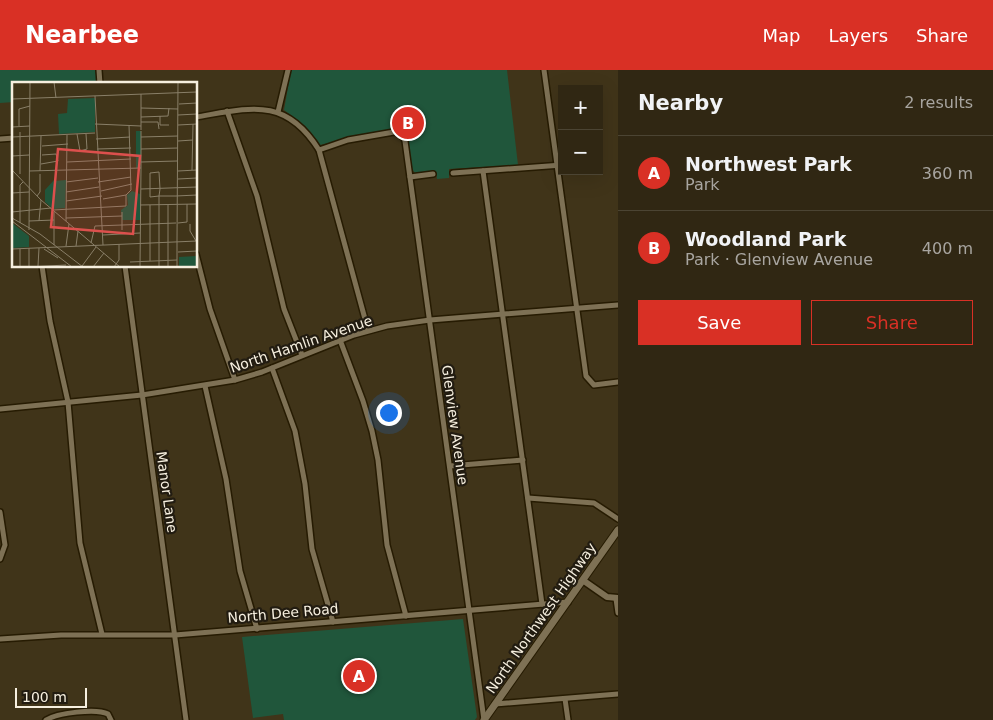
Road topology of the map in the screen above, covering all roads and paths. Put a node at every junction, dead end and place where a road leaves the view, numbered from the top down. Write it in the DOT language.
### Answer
graph roads {
  1 [pos="288,70"];
  2 [pos="544,70"];
  3 [pos="227,111"];
  4 [pos="278,112"];
  5 [pos="198,117"];
  6 [pos="319,150"];
  7 [pos="558,153"];
  8 [pos="558,165"];
  9 [pos="484,171"];
  10 [pos="452,173"];
  11 [pos="433,174"];
  12 [pos="561,175"];
  13 [pos="410,177"];
  14 [pos="198,263"];
  15 [pos="42,268"];
  16 [pos="125,268"];
  17 [pos="618,305"];
  18 [pos="577,308"];
  19 [pos="503,315"];
  20 [pos="430,320"];
  21 [pos="368,330"];
  22 [pos="340,340"];
  23 [pos="302,355"];
  24 [pos="272,368"];
  25 [pos="235,380"];
  26 [pos="618,382"];
  27 [pos="205,386"];
  28 [pos="142,395"];
  29 [pos="68,402"];
  30 [pos="0,409"];
  31 [pos="523,460"];
  32 [pos="450,466"];
  33 [pos="528,498"];
  34 [pos="0,512"];
  35 [pos="618,519"];
  36 [pos="618,530"];
  37 [pos="0,559"];
  38 [pos="584,581"];
  39 [pos="617,599"];
  40 [pos="568,602"];
  41 [pos="542,604"];
  42 [pos="470,611"];
  43 [pos="618,613"];
  44 [pos="406,616"];
  45 [pos="332,622"];
  46 [pos="257,628"];
  47 [pos="102,634"];
  48 [pos="175,635"];
  49 [pos="0,639"];
  50 [pos="618,694"];
  51 [pos="565,699"];
  52 [pos="495,704"];
  53 [pos="46,720"];
  54 [pos="112,720"];
  55 [pos="186,720"];
  56 [pos="484,720"];
  57 [pos="568,720"];
  1 -- 4 [label="street"];
  2 -- 7 [label="street"];
  3 -- 4 [label="street"];
  3 -- 5 [label="street"];
  3 -- 23 [label="street"];
  4 -- 6 [label="street"];
  6 -- 13 [label="street, Glenview Avenue"];
  6 -- 21 [label="street"];
  8 -- 9 [label="street"];
  9 -- 10 [label="street"];
  9 -- 19 [label="street"];
  11 -- 13 [label="street"];
  12 -- 18 [label="street"];
  13 -- 20 [label="street, Glenview Avenue"];
  14 -- 25 [label="street"];
  15 -- 29 [label="street"];
  16 -- 28 [label="street, Manor Lane"];
  17 -- 18 [label="street, North Hamlin Avenue"];
  18 -- 19 [label="street, North Hamlin Avenue"];
  18 -- 26 [label="street"];
  19 -- 20 [label="street, North Hamlin Avenue"];
  19 -- 31 [label="street"];
  20 -- 21 [label="street, North Hamlin Avenue"];
  20 -- 32 [label="street, Glenview Avenue"];
  21 -- 22 [label="street, North Hamlin Avenue"];
  22 -- 23 [label="street, North Hamlin Avenue"];
  22 -- 44 [label="street"];
  23 -- 24 [label="street, North Hamlin Avenue"];
  24 -- 25 [label="street, North Hamlin Avenue"];
  24 -- 45 [label="street"];
  25 -- 27 [label="street, North Hamlin Avenue"];
  27 -- 28 [label="street, North Hamlin Avenue"];
  27 -- 46 [label="street"];
  28 -- 29 [label="street, North Hamlin Avenue"];
  28 -- 48 [label="street, Manor Lane"];
  29 -- 30 [label="street, North Hamlin Avenue"];
  29 -- 47 [label="street"];
  31 -- 32 [label="street"];
  31 -- 33 [label="street"];
  32 -- 42 [label="street, Glenview Avenue"];
  33 -- 35 [label="street"];
  33 -- 41 [label="street"];
  34 -- 37 [label="street"];
  36 -- 38 [label="main road, North Northwest Highway"];
  38 -- 39 [label="street"];
  38 -- 40 [label="main road, North Northwest Highway"];
  39 -- 43 [label="street"];
  40 -- 41 [label="street, North Dee Road"];
  40 -- 52 [label="main road, North Northwest Highway"];
  41 -- 42 [label="street, North Dee Road"];
  42 -- 44 [label="street, North Dee Road"];
  42 -- 56 [label="street, Glenview Avenue"];
  44 -- 45 [label="street, North Dee Road"];
  45 -- 46 [label="street, North Dee Road"];
  46 -- 48 [label="street, North Dee Road"];
  47 -- 48 [label="street, North Dee Road"];
  47 -- 49 [label="street, North Dee Road"];
  48 -- 55 [label="street, Manor Lane"];
  50 -- 51 [label="street"];
  51 -- 52 [label="street"];
  51 -- 57 [label="street"];
  52 -- 56 [label="main road, North Northwest Highway"];
  53 -- 54 [label="street"];
}
